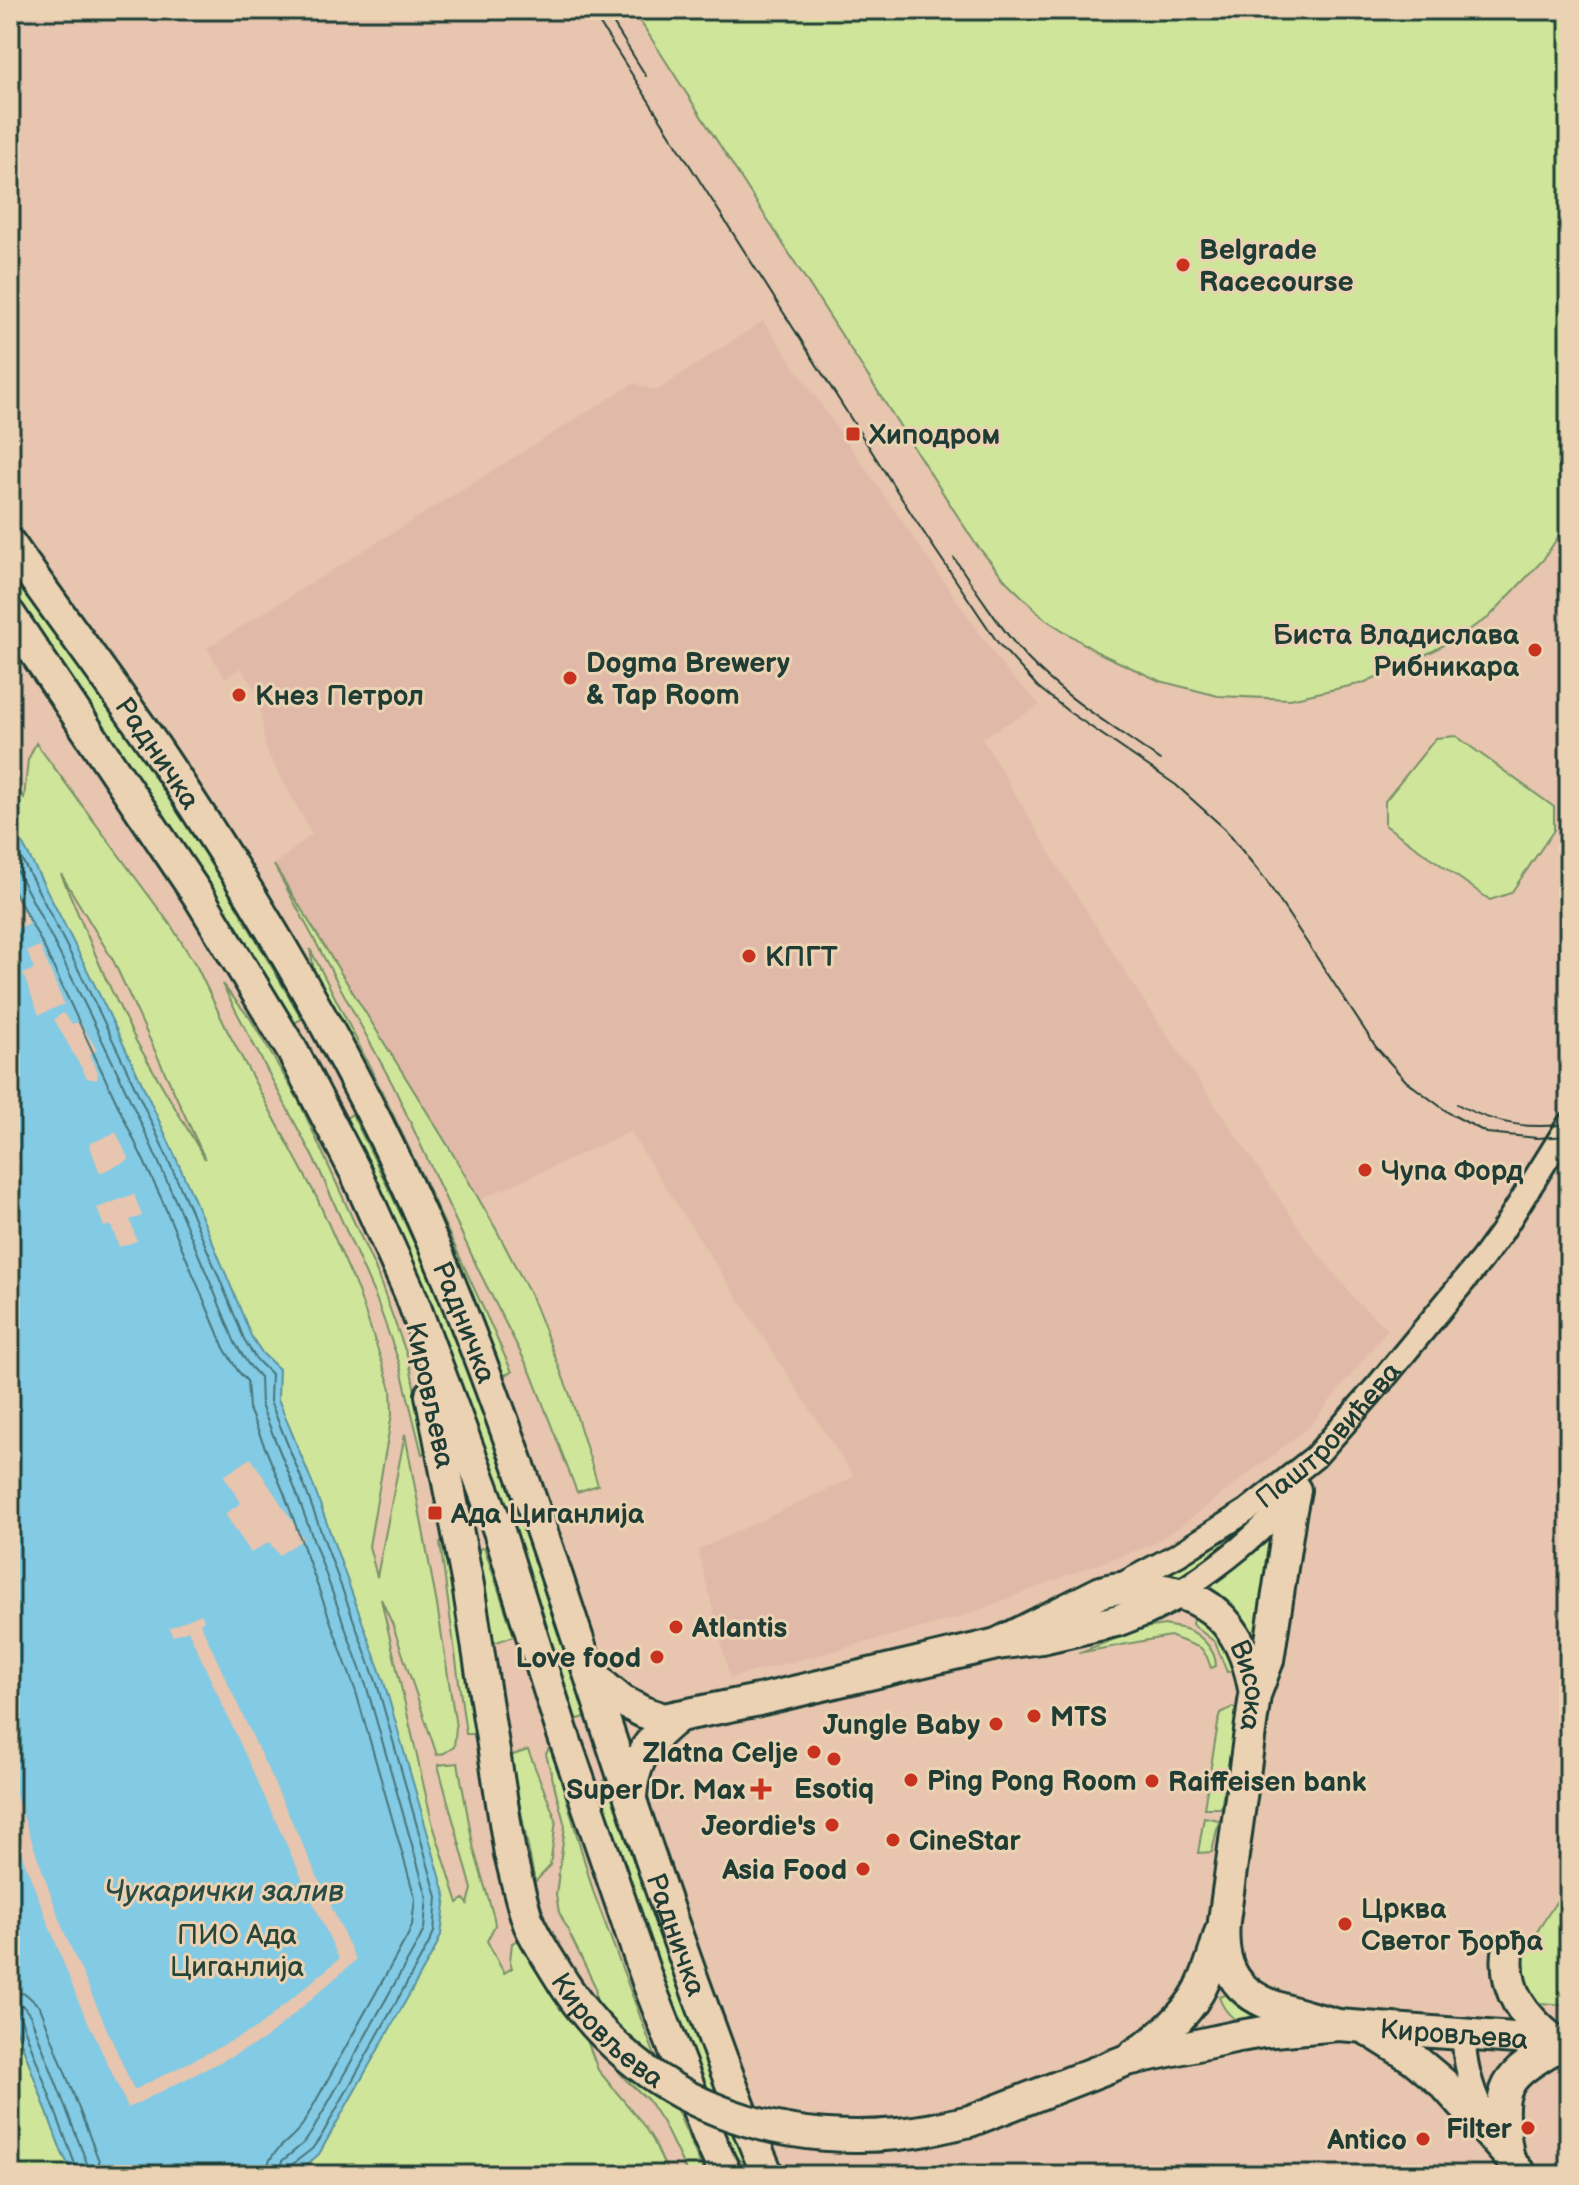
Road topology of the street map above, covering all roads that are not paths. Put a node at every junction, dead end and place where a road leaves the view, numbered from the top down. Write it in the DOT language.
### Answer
graph roads {
  1 [pos="10,544"];
  2 [pos="10,615"];
  3 [pos="10,648"];
  4 [pos="199,897"];
  5 [pos="1569,1124"];
  6 [pos="409,1291"];
  7 [pos="1315,1457"];
  8 [pos="1295,1490"];
  9 [pos="1117,1587"];
  10 [pos="1178,1593"];
  11 [pos="997,1644"];
  12 [pos="586,1665"];
  13 [pos="1255,1695"];
  14 [pos="671,1717"];
  15 [pos="612,1742"];
  16 [pos="631,1801"];
  17 [pos="586,1804"];
  18 [pos="1224,1921"];
  19 [pos="1508,1953"];
  20 [pos="1350,2026"];
  21 [pos="1464,2034"];
  22 [pos="1562,2042"];
  23 [pos="1127,2060"];
  24 [pos="1517,2165"];
  25 [pos="726,2175"];
  26 [pos="768,2175"];
  1 -- 12 [label="main road, Радничка"];
  2 -- 4 [label="main road, Радничка"];
  3 -- 4 [label="main road"];
  4 -- 6 [label="main road, Радничка"];
  5 -- 7 [label="street, Паштровићева"];
  6 -- 17 [label="main road, Радничка"];
  6 -- 23 [label="main road, Кировљева, bridge"];
  7 -- 8 [label="street"];
  7 -- 9 [label="street, Паштровићева"];
  8 -- 10 [label="street, Паштровићева"];
  8 -- 13 [label="main road"];
  9 -- 10 [label="main road, Висока"];
  9 -- 11 [label="main road, Паштровићева"];
  10 -- 11 [label="main road, Паштровићева"];
  10 -- 13 [label="main road, Висока"];
  11 -- 14 [label="main road, Паштровићева"];
  12 -- 14 [label="main road"];
  12 -- 15 [label="main road, Радничка"];
  13 -- 18 [label="main road, Висока"];
  14 -- 15 [label="main road, Паштровићева"];
  14 -- 16 [label="main road"];
  15 -- 16 [label="main road, Радничка"];
  15 -- 17 [label="main road"];
  16 -- 26 [label="main road, Радничка"];
  17 -- 25 [label="main road, Радничка"];
  18 -- 20 [label="main road, Кировљева"];
  18 -- 23 [label="main road"];
  19 -- 22 [label="main road"];
  20 -- 21 [label="main road, Кировљева"];
  20 -- 23 [label="main road, Кировљева"];
  20 -- 24 [label="main road"];
  21 -- 22 [label="main road, Кировљева"];
  21 -- 24 [label="street"];
  22 -- 24 [label="main road"];
}
